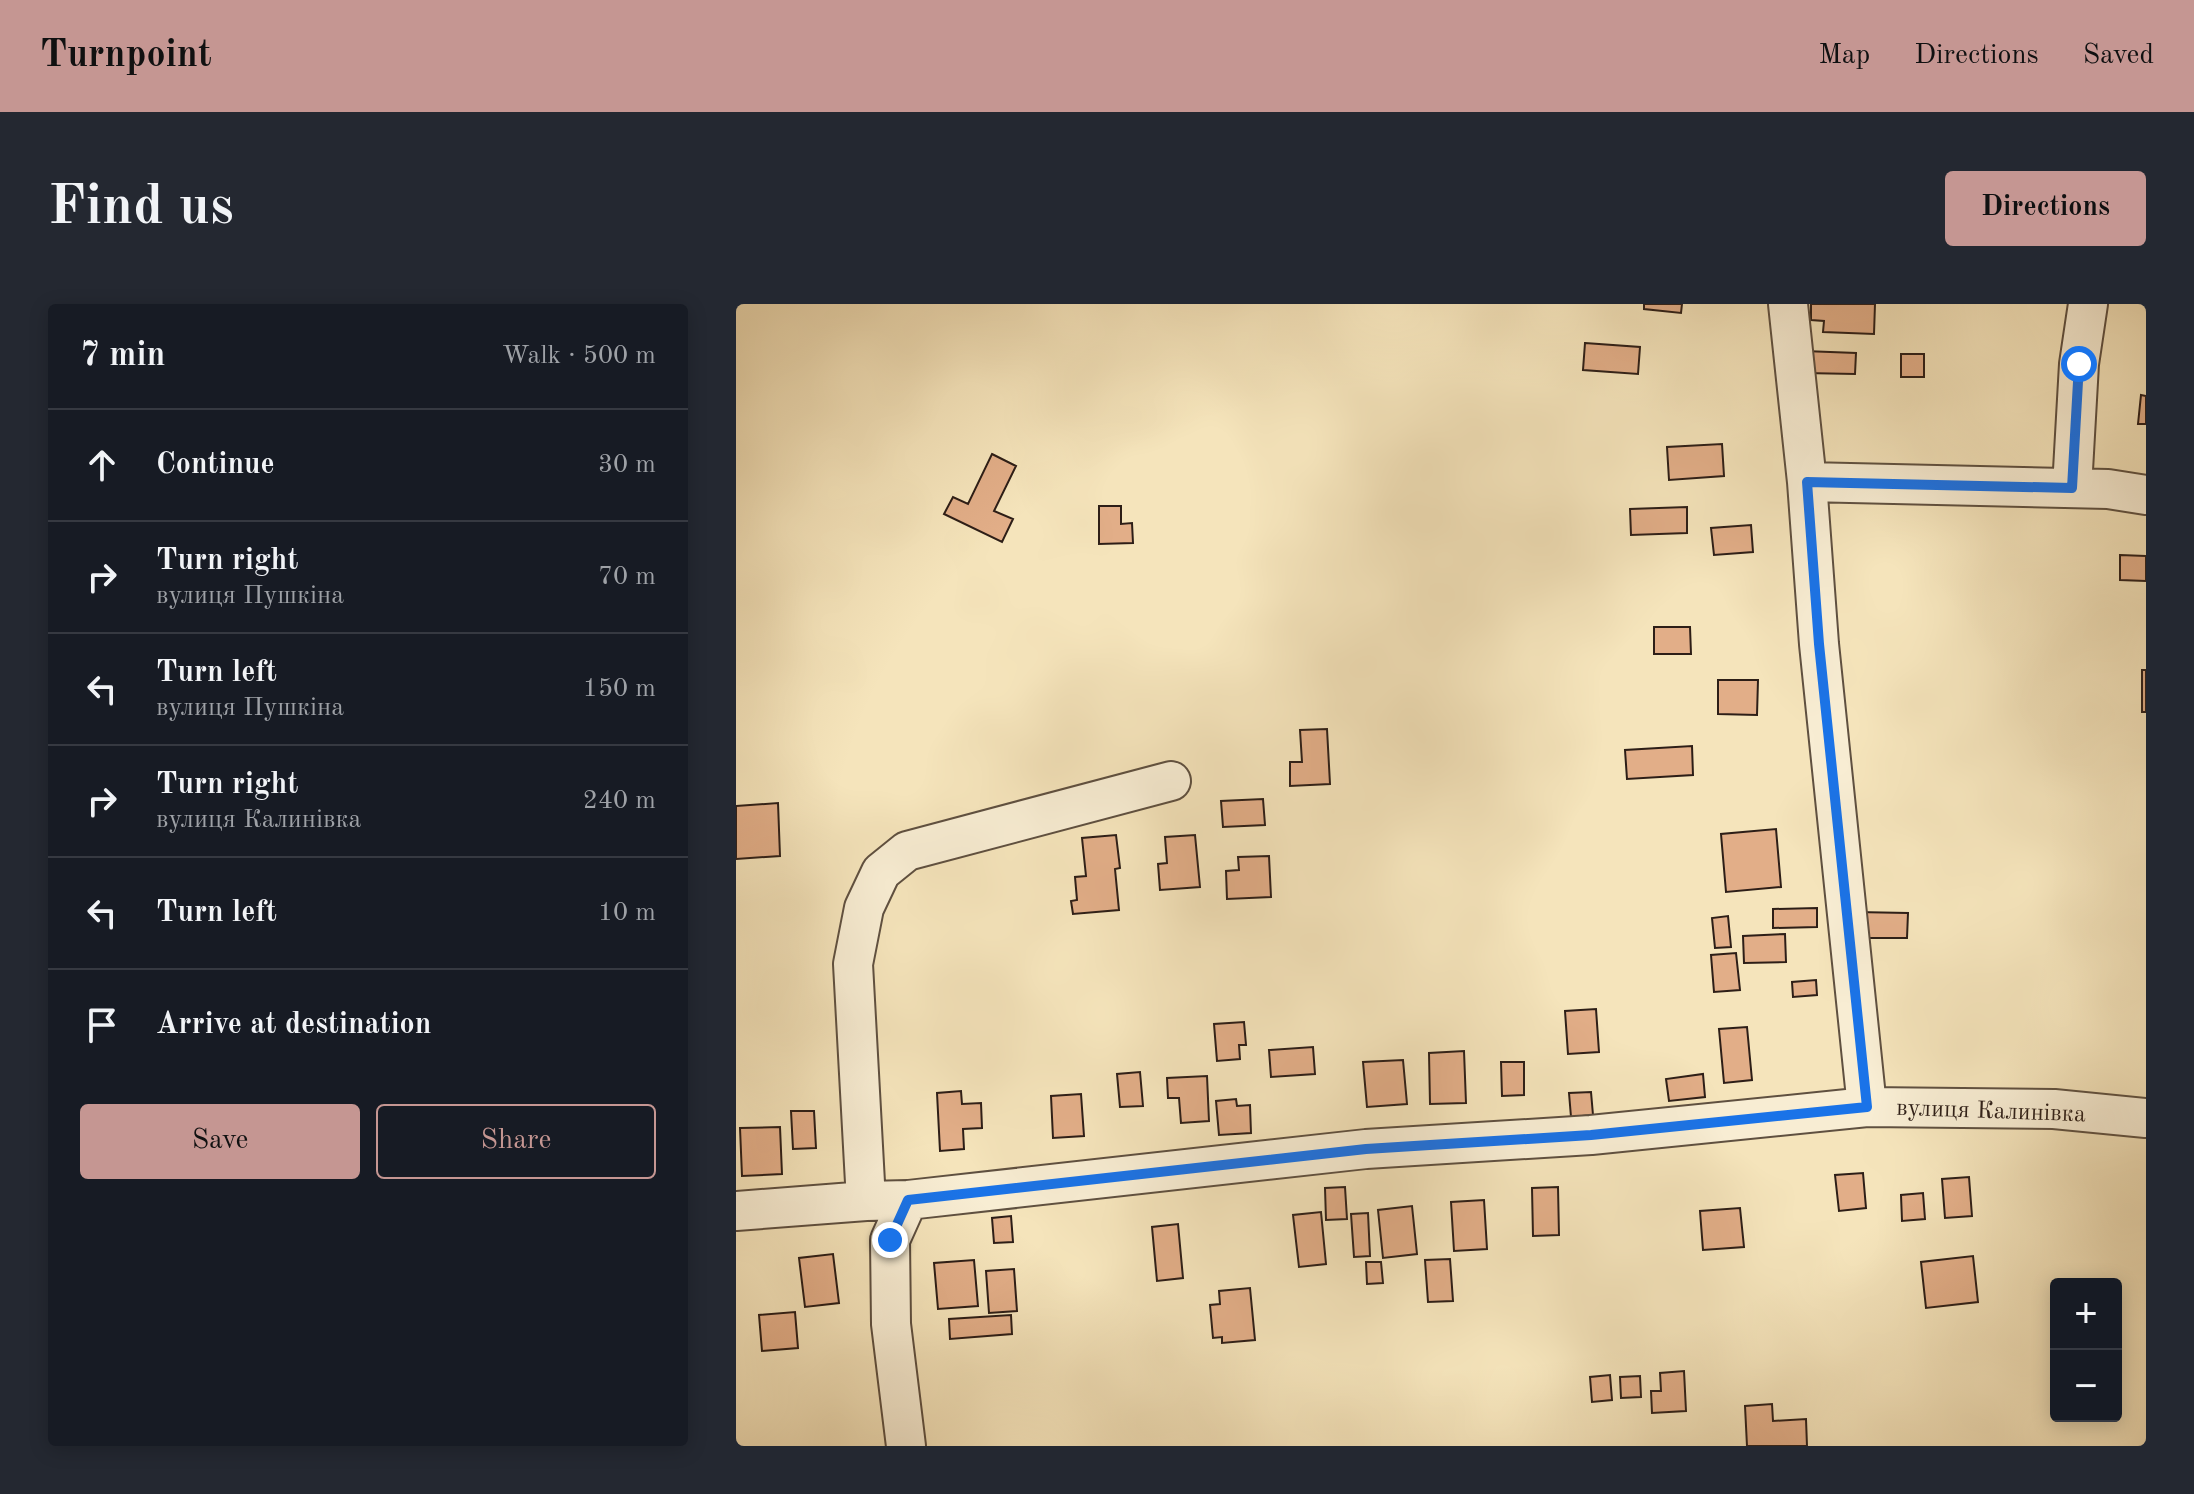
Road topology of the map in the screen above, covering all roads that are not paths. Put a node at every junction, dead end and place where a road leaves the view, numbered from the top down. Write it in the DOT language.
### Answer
graph roads {
  1 [pos="1788,304"];
  2 [pos="2088,304"];
  3 [pos="1807,482"];
  4 [pos="2072,488"];
  5 [pos="2146,495"];
  6 [pos="1171,781"];
  7 [pos="1867,1107"];
  8 [pos="2146,1118"];
  9 [pos="908,1200"];
  10 [pos="866,1201"];
  11 [pos="736,1211"];
  12 [pos="906,1446"];
  1 -- 3 [label="street"];
  2 -- 4 [label="street"];
  3 -- 4 [label="street"];
  3 -- 7 [label="street"];
  4 -- 5 [label="street"];
  6 -- 10 [label="street"];
  7 -- 8 [label="street, вулиця Калинівка"];
  7 -- 9 [label="street, вулиця Калинівка"];
  9 -- 10 [label="street, вулиця Калинівка"];
  9 -- 12 [label="street"];
  10 -- 11 [label="street, вулиця Калинівка"];
}
